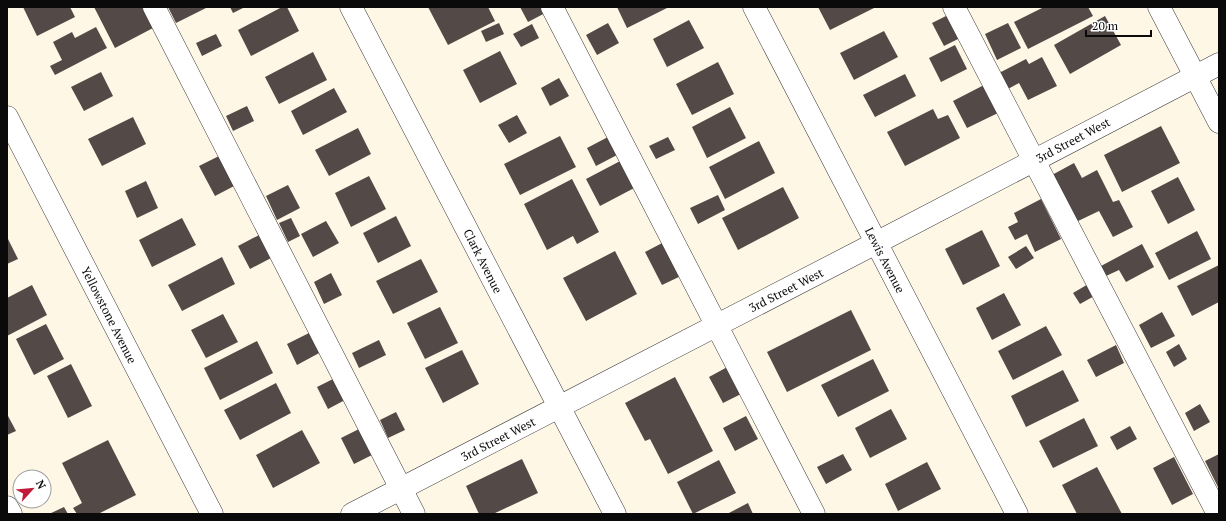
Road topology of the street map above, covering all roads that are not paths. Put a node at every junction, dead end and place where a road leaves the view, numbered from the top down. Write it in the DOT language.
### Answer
graph roads {
  1 [pos="154,7"];
  2 [pos="351,7"];
  3 [pos="552,7"];
  4 [pos="754,7"];
  5 [pos="954,7"];
  6 [pos="1159,7"];
  7 [pos="1219,64"];
  8 [pos="1195,76"];
  9 [pos="7,117"];
  10 [pos="1219,122"];
  11 [pos="1034,160"];
  12 [pos="876,243"];
  13 [pos="716,326"];
  14 [pos="559,408"];
  15 [pos="401,489"];
  16 [pos="7,507"];
  17 [pos="11,514"];
  18 [pos="212,514"];
  19 [pos="352,514"];
  20 [pos="414,514"];
  21 [pos="615,514"];
  22 [pos="814,514"];
  23 [pos="1017,514"];
  24 [pos="1218,514"];
  1 -- 15 [label="street"];
  2 -- 14 [label="street, Clark Avenue"];
  3 -- 13 [label="street"];
  4 -- 12 [label="street, Lewis Avenue"];
  5 -- 11 [label="street"];
  6 -- 8 [label="street"];
  7 -- 8 [label="street, 3rd Street West"];
  8 -- 10 [label="street"];
  8 -- 11 [label="street, 3rd Street West"];
  9 -- 18 [label="street, Yellowstone Avenue"];
  11 -- 12 [label="street, 3rd Street West"];
  11 -- 24 [label="street"];
  12 -- 13 [label="street, 3rd Street West"];
  12 -- 23 [label="street, Lewis Avenue"];
  13 -- 14 [label="street, 3rd Street West"];
  13 -- 22 [label="street"];
  14 -- 15 [label="street, 3rd Street West"];
  14 -- 21 [label="street, Clark Avenue"];
  15 -- 19 [label="street, 3rd Street West"];
  15 -- 20 [label="street"];
  16 -- 17 [label="street"];
}
